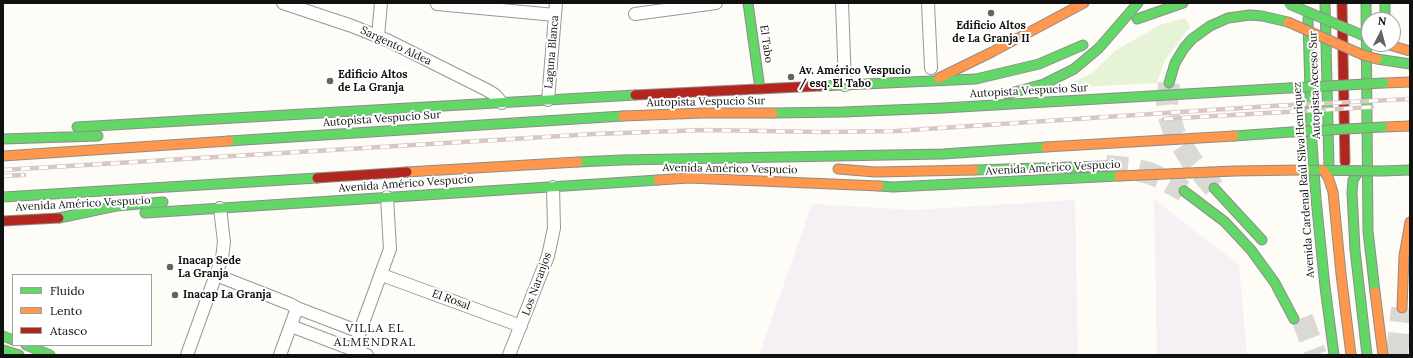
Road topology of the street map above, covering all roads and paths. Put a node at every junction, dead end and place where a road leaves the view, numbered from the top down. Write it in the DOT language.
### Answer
graph roads {
  1 [pos="283,3"];
  2 [pos="381,3"];
  3 [pos="716,3"];
  4 [pos="748,3"];
  5 [pos="842,3"];
  6 [pos="928,3"];
  7 [pos="1084,3"];
  8 [pos="1138,3"];
  9 [pos="1183,3"];
  10 [pos="1308,3"];
  11 [pos="1325,3"];
  12 [pos="1342,3"];
  13 [pos="1366,3"];
  14 [pos="437,4"];
  15 [pos="1286,4"];
  16 [pos="316,8"];
  17 [pos="556,9"];
  18 [pos="635,14"];
  19 [pos="1137,19"];
  20 [pos="1355,26"];
  21 [pos="1361,35"];
  22 [pos="378,36"];
  23 [pos="1083,45"];
  24 [pos="1410,64"];
  25 [pos="931,68"];
  26 [pos="932,81"];
  27 [pos="1410,82"];
  28 [pos="1168,83"];
  29 [pos="844,85"];
  30 [pos="760,89"];
  31 [pos="548,100"];
  32 [pos="502,103"];
  33 [pos="943,108"];
  34 [pos="1345,122"];
  35 [pos="1410,126"];
  36 [pos="3,132"];
  37 [pos="111,136"];
  38 [pos="141,138"];
  39 [pos="3,139"];
  40 [pos="201,142"];
  41 [pos="3,156"];
  42 [pos="768,158"];
  43 [pos="1345,162"];
  44 [pos="810,165"];
  45 [pos="1106,166"];
  46 [pos="832,168"];
  47 [pos="1326,168"];
  48 [pos="1410,170"];
  49 [pos="1359,171"];
  50 [pos="360,174"];
  51 [pos="315,187"];
  52 [pos="553,187"];
  53 [pos="1214,188"];
  54 [pos="1184,191"];
  55 [pos="3,197"];
  56 [pos="387,197"];
  57 [pos="174,201"];
  58 [pos="220,208"];
  59 [pos="59,218"];
  60 [pos="3,221"];
  61 [pos="1410,222"];
  62 [pos="1267,247"];
  63 [pos="382,274"];
  64 [pos="216,275"];
  65 [pos="297,308"];
  66 [pos="1402,308"];
  67 [pos="1298,316"];
  68 [pos="290,326"];
  69 [pos="521,326"];
  70 [pos="360,332"];
  71 [pos="28,346"];
  72 [pos="3,350"];
  73 [pos="353,350"];
  74 [pos="19,355"];
  75 [pos="50,355"];
  76 [pos="187,355"];
  77 [pos="280,355"];
  78 [pos="367,355"];
  79 [pos="509,355"];
  80 [pos="1334,355"];
  81 [pos="1351,355"];
  82 [pos="1367,355"];
  83 [pos="1383,355"];
  1 -- 16 [label="street, Sargento Aldea"];
  2 -- 22 [label="street"];
  3 -- 18 [label="street"];
  4 -- 30 [label="main road, El Tabo"];
  5 -- 29 [label="street"];
  6 -- 25 [label="street"];
  7 -- 26 [label="main road"];
  8 -- 33 [label="main road"];
  9 -- 19 [label="main road"];
  10 -- 80 [label="main road, Avenida Cardenal Raúl Silva Henríquez"];
  11 -- 47 [label="main road, Autopista Acceso Sur"];
  12 -- 34 [label="main road"];
  13 -- 83 [label="main road"];
  14 -- 17 [label="street"];
  15 -- 21 [label="main road, bridge"];
  16 -- 22 [label="street, Sargento Aldea"];
  17 -- 31 [label="street, Laguna Blanca"];
  20 -- 34 [label="main road"];
  22 -- 32 [label="street, Sargento Aldea"];
  23 -- 26 [label="main road"];
  24 -- 28 [label="main road, bridge"];
  26 -- 29 [label="main road"];
  27 -- 33 [label="main road, Autopista Vespucio Sur, bridge"];
  29 -- 30 [label="main road"];
  30 -- 31 [label="main road"];
  31 -- 32 [label="main road"];
  32 -- 36 [label="main road"];
  33 -- 40 [label="main road, Autopista Vespucio Sur"];
  34 -- 43 [label="main road"];
  35 -- 42 [label="main road, bridge"];
  37 -- 39 [label="main road"];
  38 -- 40 [label="main road"];
  40 -- 41 [label="main road, Autopista Vespucio Sur"];
  42 -- 44 [label="main road"];
  42 -- 50 [label="main road"];
  45 -- 46 [label="main road"];
  47 -- 49 [label="main road, Avenida Américo Vespucio, bridge"];
  47 -- 52 [label="main road, Avenida Américo Vespucio, bridge"];
  47 -- 81 [label="main road, Avenida Cardenal Raúl Silva Henríquez, bridge"];
  48 -- 49 [label="main road, Avenida Américo Vespucio, bridge"];
  49 -- 82 [label="main road"];
  50 -- 51 [label="main road"];
  50 -- 55 [label="main road"];
  52 -- 56 [label="main road, Avenida Américo Vespucio"];
  52 -- 69 [label="street, Los Naranjos"];
  53 -- 62 [label="main road"];
  54 -- 67 [label="main road"];
  56 -- 58 [label="main road, Avenida Américo Vespucio"];
  56 -- 63 [label="street"];
  57 -- 59 [label="main road"];
  58 -- 59 [label="main road, Avenida Américo Vespucio"];
  58 -- 64 [label="street"];
  59 -- 60 [label="main road, Avenida Américo Vespucio"];
  61 -- 66 [label="main road"];
  63 -- 69 [label="street, El Rosal"];
  63 -- 70 [label="street"];
  64 -- 65 [label="street"];
  64 -- 76 [label="street"];
  65 -- 68 [label="street"];
  65 -- 70 [label="street"];
  68 -- 73 [label="street"];
  68 -- 77 [label="street"];
  69 -- 79 [label="street, Los Naranjos"];
  70 -- 73 [label="street"];
  71 -- 75 [label="main road"];
  72 -- 74 [label="main road"];
  73 -- 78 [label="street"];
}
